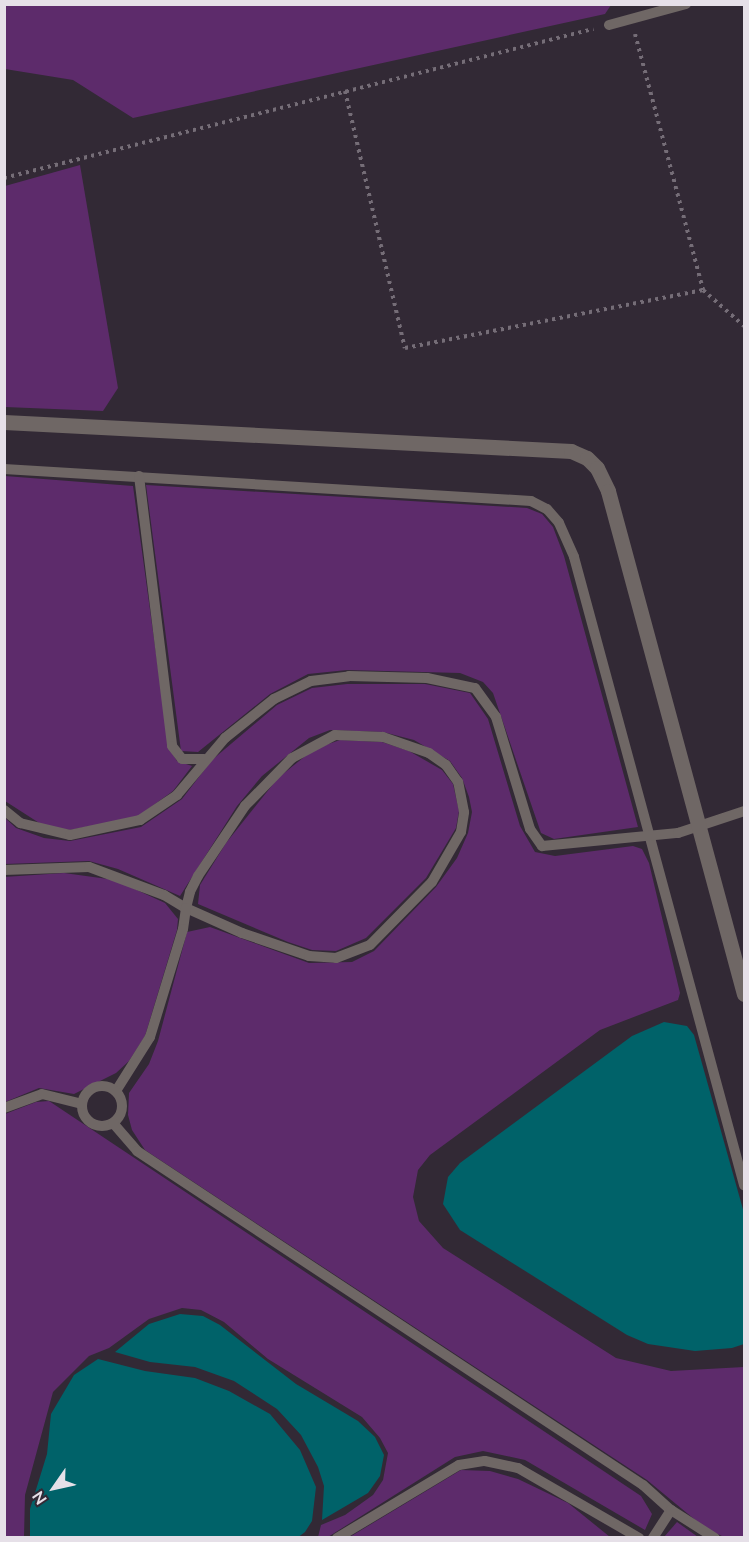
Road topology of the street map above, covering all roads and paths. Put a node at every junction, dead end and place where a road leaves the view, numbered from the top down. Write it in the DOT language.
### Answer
graph roads {
  1 [pos="686,4"];
  2 [pos="631,19"];
  3 [pos="609,25"];
  4 [pos="345,91"];
  5 [pos="4,178"];
  6 [pos="703,290"];
  7 [pos="744,326"];
  8 [pos="4,422"];
  9 [pos="4,469"];
  10 [pos="139,476"];
  11 [pos="204,759"];
  12 [pos="4,810"];
  13 [pos="744,811"];
  14 [pos="699,825"];
  15 [pos="652,836"];
  16 [pos="4,870"];
  17 [pos="186,908"];
  18 [pos="744,994"];
  19 [pos="116,1091"];
  20 [pos="82,1104"];
  21 [pos="4,1108"];
  22 [pos="113,1123"];
  23 [pos="744,1185"];
  24 [pos="671,1510"];
  25 [pos="656,1534"];
  26 [pos="337,1538"];
  27 [pos="639,1538"];
  28 [pos="715,1538"];
  1 -- 2 [label="lane"];
  2 -- 3 [label="lane"];
  2 -- 6 [label="path"];
  3 -- 4 [label="path"];
  4 -- 5 [label="path"];
  4 -- 6 [label="path"];
  6 -- 7 [label="path"];
  8 -- 14 [label="street"];
  9 -- 10 [label="lane"];
  10 -- 11 [label="lane"];
  10 -- 15 [label="lane"];
  11 -- 12 [label="lane"];
  11 -- 15 [label="lane"];
  13 -- 14 [label="lane"];
  14 -- 15 [label="lane"];
  14 -- 18 [label="street"];
  15 -- 23 [label="lane"];
  16 -- 17 [label="lane"];
  17 -- 17 [label="lane"];
  17 -- 19 [label="lane"];
  19 -- 20 [label="lane"];
  19 -- 22 [label="lane"];
  20 -- 21 [label="lane"];
  20 -- 22 [label="lane"];
  22 -- 24 [label="lane"];
  24 -- 25 [label="lane"];
  24 -- 28 [label="lane"];
  26 -- 27 [label="lane"];
}
